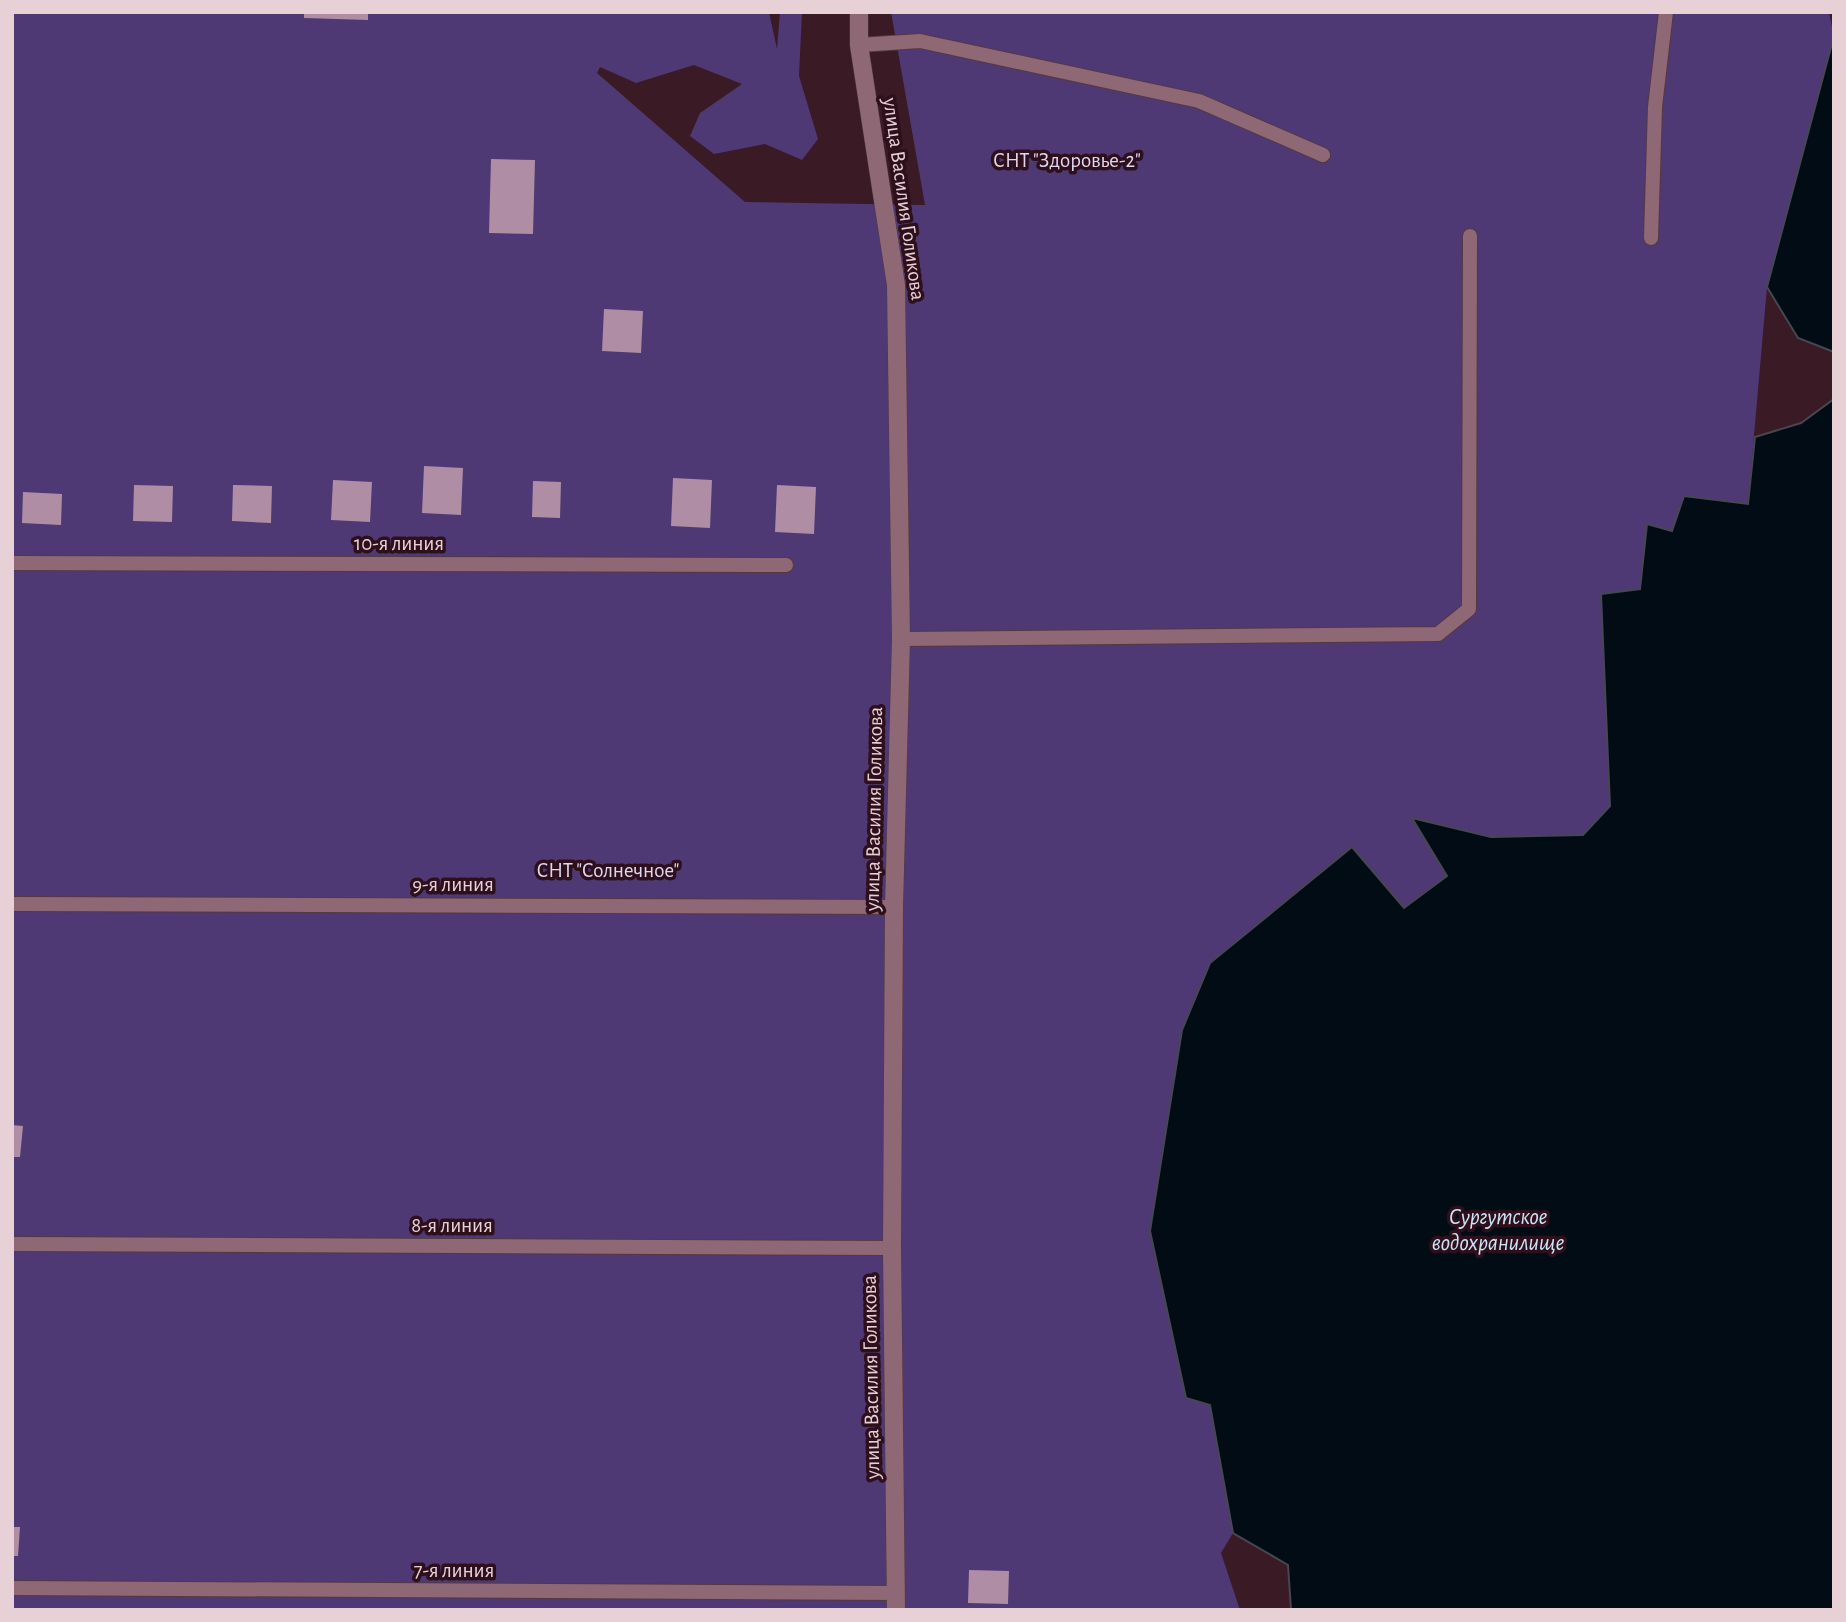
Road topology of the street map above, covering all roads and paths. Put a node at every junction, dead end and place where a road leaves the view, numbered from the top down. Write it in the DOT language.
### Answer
graph roads {
  1 [pos="859,12"];
  2 [pos="1666,12"];
  3 [pos="859,45"];
  4 [pos="1323,155"];
  5 [pos="1470,236"];
  6 [pos="1651,237"];
  7 [pos="12,563"];
  8 [pos="786,565"];
  9 [pos="901,639"];
  10 [pos="12,904"];
  11 [pos="894,906"];
  12 [pos="12,1244"];
  13 [pos="892,1248"];
  14 [pos="12,1588"];
  15 [pos="896,1602"];
  1 -- 3 [label="street, улица Василия Голикова"];
  2 -- 6 [label="lane"];
  3 -- 4 [label="lane"];
  3 -- 9 [label="street, улица Василия Голикова"];
  5 -- 9 [label="lane"];
  7 -- 8 [label="lane, 10-я линия"];
  9 -- 11 [label="street, улица Василия Голикова"];
  10 -- 11 [label="lane, 9-я линия"];
  11 -- 13 [label="street, улица Василия Голикова"];
  12 -- 13 [label="lane, 8-я линия"];
  13 -- 15 [label="street, улица Василия Голикова"];
  14 -- 15 [label="lane, 7-я линия"];
}
